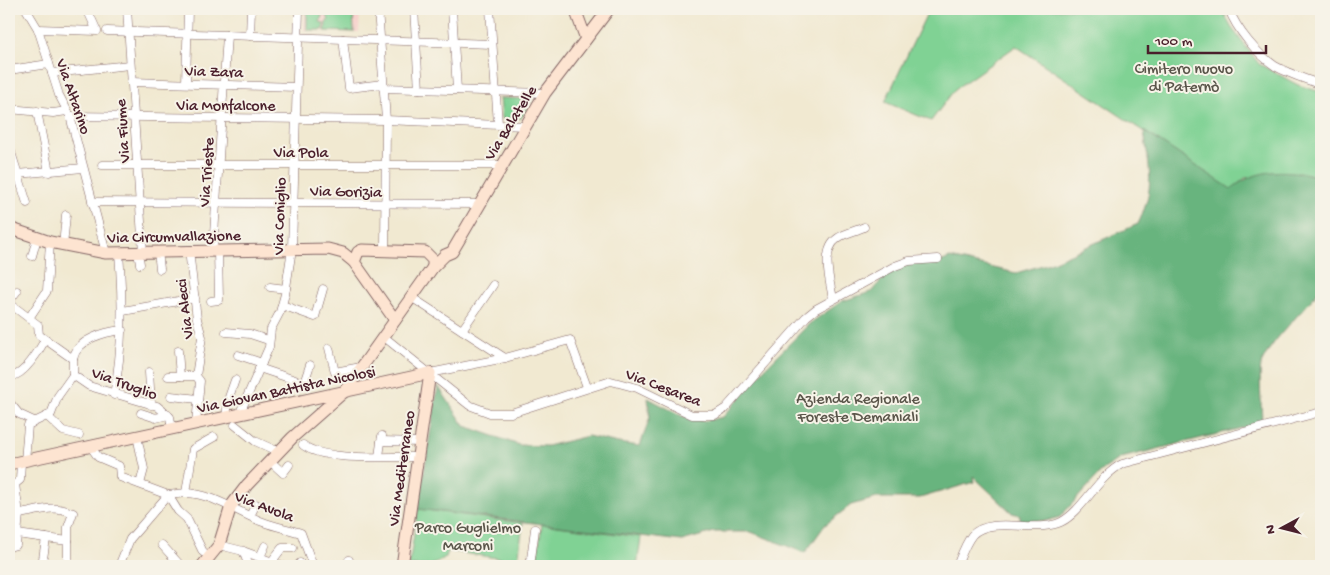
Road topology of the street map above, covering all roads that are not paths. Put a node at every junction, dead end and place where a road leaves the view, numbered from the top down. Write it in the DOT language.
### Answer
graph roads {
  1 [pos="26,9"];
  2 [pos="87,9"];
  3 [pos="127,9"];
  4 [pos="188,9"];
  5 [pos="251,9"];
  6 [pos="299,9"];
  7 [pos="378,9"];
  8 [pos="414,9"];
  9 [pos="452,9"];
  10 [pos="490,9"];
  11 [pos="575,9"];
  12 [pos="609,9"];
  13 [pos="1229,9"];
  14 [pos="38,29"];
  15 [pos="107,31"];
  16 [pos="129,32"];
  17 [pos="187,34"];
  18 [pos="228,35"];
  19 [pos="250,36"];
  20 [pos="298,38"];
  21 [pos="343,39"];
  22 [pos="586,39"];
  23 [pos="380,40"];
  24 [pos="416,42"];
  25 [pos="454,43"];
  26 [pos="492,44"];
  27 [pos="49,64"];
  28 [pos="130,65"];
  29 [pos="9,70"];
  30 [pos="52,73"];
  31 [pos="131,82"];
  32 [pos="186,83"];
  33 [pos="226,84"];
  34 [pos="1321,85"];
  35 [pos="296,86"];
  36 [pos="383,86"];
  37 [pos="419,87"];
  38 [pos="457,88"];
  39 [pos="496,89"];
  40 [pos="545,93"];
  41 [pos="9,109"];
  42 [pos="37,111"];
  43 [pos="69,114"];
  44 [pos="134,118"];
  45 [pos="223,118"];
  46 [pos="294,118"];
  47 [pos="384,121"];
  48 [pos="498,124"];
  49 [pos="524,126"];
  50 [pos="9,146"];
  51 [pos="137,165"];
  52 [pos="220,165"];
  53 [pos="293,165"];
  54 [pos="385,165"];
  55 [pos="501,165"];
  56 [pos="102,166"];
  57 [pos="83,168"];
  58 [pos="9,171"];
  59 [pos="49,172"];
  60 [pos="18,174"];
  61 [pos="92,202"];
  62 [pos="139,202"];
  63 [pos="27,203"];
  64 [pos="217,203"];
  65 [pos="292,203"];
  66 [pos="385,204"];
  67 [pos="480,204"];
  68 [pos="66,215"];
  69 [pos="864,227"];
  70 [pos="9,228"];
  71 [pos="36,238"];
  72 [pos="50,242"];
  73 [pos="63,246"];
  74 [pos="385,248"];
  75 [pos="292,249"];
  76 [pos="190,250"];
  77 [pos="216,250"];
  78 [pos="158,251"];
  79 [pos="140,252"];
  80 [pos="425,252"];
  81 [pos="106,253"];
  82 [pos="119,253"];
  83 [pos="445,255"];
  84 [pos="32,256"];
  85 [pos="938,260"];
  86 [pos="354,262"];
  87 [pos="140,264"];
  88 [pos="433,267"];
  89 [pos="160,269"];
  90 [pos="493,285"];
  91 [pos="270,287"];
  92 [pos="286,289"];
  93 [pos="323,289"];
  94 [pos="17,291"];
  95 [pos="195,298"];
  96 [pos="414,298"];
  97 [pos="833,299"];
  98 [pos="211,301"];
  99 [pos="9,302"];
  100 [pos="282,304"];
  101 [pos="123,311"];
  102 [pos="29,318"];
  103 [pos="389,328"];
  104 [pos="122,330"];
  105 [pos="462,330"];
  106 [pos="226,332"];
  107 [pos="45,340"];
  108 [pos="268,340"];
  109 [pos="329,348"];
  110 [pos="178,351"];
  111 [pos="238,355"];
  112 [pos="504,358"];
  113 [pos="73,359"];
  114 [pos="310,365"];
  115 [pos="260,366"];
  116 [pos="361,367"];
  117 [pos="149,372"];
  118 [pos="9,374"];
  119 [pos="430,374"];
  120 [pos="73,376"];
  121 [pos="168,376"];
  122 [pos="180,376"];
  123 [pos="196,376"];
  124 [pos="235,380"];
  125 [pos="587,387"];
  126 [pos="344,392"];
  127 [pos="114,395"];
  128 [pos="171,396"];
  129 [pos="198,399"];
  130 [pos="9,402"];
  131 [pos="151,405"];
  132 [pos="1321,412"];
  133 [pos="141,413"];
  134 [pos="168,415"];
  135 [pos="47,416"];
  136 [pos="226,418"];
  137 [pos="237,420"];
  138 [pos="34,421"];
  139 [pos="196,424"];
  140 [pos="172,429"];
  141 [pos="79,434"];
  142 [pos="137,436"];
  143 [pos="214,437"];
  144 [pos="420,442"];
  145 [pos="303,445"];
  146 [pos="91,447"];
  147 [pos="379,456"];
  148 [pos="274,457"];
  149 [pos="417,457"];
  150 [pos="23,462"];
  151 [pos="9,464"];
  152 [pos="289,465"];
  153 [pos="140,484"];
  154 [pos="12,489"];
  155 [pos="186,493"];
  156 [pos="168,495"];
  157 [pos="256,504"];
  158 [pos="231,506"];
  159 [pos="19,514"];
  160 [pos="250,516"];
  161 [pos="535,529"];
  162 [pos="17,534"];
  163 [pos="46,538"];
  164 [pos="68,541"];
  165 [pos="162,545"];
  166 [pos="219,545"];
  167 [pos="265,546"];
  168 [pos="9,547"];
  169 [pos="293,548"];
  170 [pos="243,551"];
  171 [pos="203,552"];
  172 [pos="260,557"];
  173 [pos="272,561"];
  174 [pos="120,564"];
  175 [pos="42,566"];
  176 [pos="68,566"];
  177 [pos="128,566"];
  178 [pos="181,566"];
  179 [pos="202,566"];
  180 [pos="249,566"];
  181 [pos="282,566"];
  182 [pos="313,566"];
  183 [pos="402,566"];
  184 [pos="530,566"];
  185 [pos="957,566"];
  1 -- 14 [label="street, Via Altarino"];
  2 -- 14 [label="street"];
  3 -- 16 [label="street, Via Fiume"];
  4 -- 17 [label="street"];
  5 -- 19 [label="street"];
  6 -- 20 [label="street, Via Coniglio"];
  7 -- 23 [label="street"];
  8 -- 24 [label="street"];
  9 -- 25 [label="street"];
  10 -- 26 [label="street"];
  11 -- 22 [label="street"];
  12 -- 22 [label="street, Via Balatelle"];
  13 -- 34 [label="street"];
  14 -- 27 [label="street, Via Altarino"];
  15 -- 16 [label="street"];
  16 -- 17 [label="street"];
  16 -- 28 [label="street, Via Fiume"];
  17 -- 18 [label="street"];
  17 -- 32 [label="street"];
  18 -- 19 [label="street"];
  18 -- 33 [label="street, Via Trieste"];
  19 -- 20 [label="street"];
  20 -- 21 [label="street"];
  20 -- 35 [label="street, Via Coniglio"];
  21 -- 23 [label="street"];
  21 -- 36 [label="street"];
  22 -- 40 [label="street, Via Balatelle"];
  23 -- 24 [label="street"];
  23 -- 36 [label="street"];
  24 -- 25 [label="street"];
  24 -- 37 [label="street"];
  25 -- 26 [label="street"];
  25 -- 38 [label="street"];
  26 -- 39 [label="street"];
  27 -- 29 [label="street"];
  27 -- 30 [label="street, Via Altarino"];
  28 -- 30 [label="street"];
  28 -- 31 [label="street, Via Fiume"];
  30 -- 43 [label="street, Via Altarino"];
  31 -- 32 [label="street, Via Zara"];
  31 -- 44 [label="street, Via Fiume"];
  32 -- 33 [label="street, Via Zara"];
  33 -- 35 [label="street, Via Zara"];
  33 -- 45 [label="street, Via Trieste"];
  35 -- 46 [label="street, Via Coniglio"];
  36 -- 37 [label="street"];
  36 -- 47 [label="street"];
  37 -- 38 [label="street"];
  38 -- 39 [label="street"];
  39 -- 40 [label="street"];
  39 -- 48 [label="street"];
  40 -- 49 [label="street, Via Balatelle"];
  41 -- 42 [label="street, Via Monfalcone"];
  42 -- 43 [label="street, Via Monfalcone"];
  42 -- 59 [label="street"];
  43 -- 44 [label="street, Via Monfalcone"];
  43 -- 57 [label="street, Via Altarino"];
  44 -- 45 [label="street, Via Monfalcone"];
  44 -- 51 [label="street, Via Fiume"];
  45 -- 46 [label="street, Via Monfalcone"];
  45 -- 52 [label="street, Via Trieste"];
  46 -- 47 [label="street, Via Monfalcone"];
  46 -- 53 [label="street, Via Coniglio"];
  47 -- 48 [label="street, Via Monfalcone"];
  47 -- 54 [label="street"];
  48 -- 49 [label="street, Via Monfalcone"];
  49 -- 55 [label="street, Via Balatelle"];
  50 -- 60 [label="street"];
  51 -- 52 [label="street, Via Pola"];
  51 -- 56 [label="street, Via Pola"];
  51 -- 62 [label="street, Via Fiume"];
  52 -- 53 [label="street, Via Pola"];
  52 -- 64 [label="street, Via Trieste"];
  53 -- 54 [label="street, Via Pola"];
  53 -- 65 [label="street, Via Coniglio"];
  54 -- 55 [label="street, Via Pola"];
  54 -- 66 [label="street"];
  55 -- 67 [label="street, Via Balatelle"];
  57 -- 59 [label="street"];
  57 -- 61 [label="street, Via Altarino"];
  58 -- 60 [label="street"];
  59 -- 60 [label="street"];
  60 -- 63 [label="street"];
  61 -- 62 [label="street, Via Gorizia"];
  61 -- 81 [label="street, Via Altarino"];
  62 -- 64 [label="street, Via Gorizia"];
  62 -- 79 [label="street, Via Fiume"];
  64 -- 65 [label="street, Via Gorizia"];
  64 -- 77 [label="street, Via Trieste"];
  65 -- 66 [label="street, Via Gorizia"];
  65 -- 75 [label="street, Via Coniglio"];
  66 -- 67 [label="street, Via Gorizia"];
  66 -- 74 [label="street"];
  67 -- 83 [label="street, Via Balatelle"];
  68 -- 73 [label="street"];
  69 -- 97 [label="street"];
  70 -- 71 [label="street, Via Circumvallazione"];
  71 -- 72 [label="street, Via Circumvallazione"];
  71 -- 84 [label="street"];
  72 -- 73 [label="street, Via Circumvallazione"];
  72 -- 102 [label="street"];
  73 -- 81 [label="street, Via Circumvallazione"];
  74 -- 80 [label="street"];
  74 -- 86 [label="street"];
  75 -- 77 [label="street, Via Circumvallazione"];
  75 -- 86 [label="street, Via Circumvallazione"];
  75 -- 92 [label="street, Via Coniglio"];
  76 -- 77 [label="street, Via Circumvallazione"];
  76 -- 78 [label="street, Via Circumvallazione"];
  76 -- 95 [label="street, Via Alecci"];
  77 -- 98 [label="street, Via Trieste"];
  78 -- 79 [label="street, Via Circumvallazione"];
  78 -- 89 [label="street"];
  79 -- 82 [label="street, Via Circumvallazione"];
  79 -- 87 [label="street, Via Fiume"];
  80 -- 83 [label="street"];
  80 -- 88 [label="street"];
  81 -- 82 [label="street, Via Circumvallazione"];
  82 -- 101 [label="street"];
  83 -- 88 [label="street, Via Balatelle"];
  85 -- 97 [label="street, Via Cesarea"];
  86 -- 103 [label="street"];
  88 -- 96 [label="street, Via Balatelle"];
  90 -- 105 [label="street"];
  91 -- 92 [label="street"];
  92 -- 100 [label="street, Via Coniglio"];
  93 -- 100 [label="street"];
  94 -- 99 [label="street"];
  95 -- 101 [label="street"];
  95 -- 123 [label="street, Via Alecci"];
  96 -- 103 [label="street, Via Balatelle"];
  96 -- 105 [label="street"];
  97 -- 125 [label="street, Via Cesarea"];
  99 -- 102 [label="street, Via Truglio"];
  100 -- 108 [label="street, Via Coniglio"];
  101 -- 104 [label="street"];
  102 -- 107 [label="street, Via Truglio"];
  103 -- 116 [label="street"];
  103 -- 119 [label="street, Via Cesarea"];
  104 -- 113 [label="street"];
  104 -- 127 [label="street"];
  105 -- 112 [label="street"];
  106 -- 108 [label="street"];
  107 -- 113 [label="street, Via Truglio"];
  107 -- 118 [label="street"];
  108 -- 115 [label="street, Via Coniglio"];
  109 -- 116 [label="street"];
  110 -- 122 [label="street"];
  111 -- 115 [label="street"];
  112 -- 119 [label="street, Via Giovan Battista Nicolosi"];
  112 -- 125 [label="street, Via Giovan Battista Nicolosi"];
  113 -- 120 [label="street, Via Truglio"];
  114 -- 115 [label="street"];
  115 -- 137 [label="street, Via Coniglio"];
  116 -- 126 [label="street"];
  117 -- 131 [label="street"];
  119 -- 125 [label="street, Via Cesarea"];
  119 -- 126 [label="street, Via Giovan Battista Nicolosi"];
  119 -- 144 [label="street, Via Mediterraneo"];
  120 -- 127 [label="street, Via Truglio"];
  120 -- 135 [label="street"];
  121 -- 122 [label="street"];
  122 -- 123 [label="street"];
  123 -- 129 [label="street, Via Alecci"];
  124 -- 136 [label="street"];
  126 -- 137 [label="street, Via Giovan Battista Nicolosi"];
  126 -- 148 [label="street"];
  127 -- 131 [label="street, Via Truglio"];
  128 -- 129 [label="street"];
  129 -- 139 [label="street, Via Alecci"];
  130 -- 138 [label="street"];
  131 -- 134 [label="street, Via Truglio"];
  132 -- 185 [label="street"];
  133 -- 134 [label="street"];
  134 -- 140 [label="street, Via Truglio"];
  135 -- 138 [label="street"];
  135 -- 141 [label="street"];
  136 -- 137 [label="street, Via Giovan Battista Nicolosi"];
  136 -- 139 [label="street, Via Giovan Battista Nicolosi"];
  137 -- 148 [label="street"];
  138 -- 150 [label="street"];
  139 -- 140 [label="street, Via Giovan Battista Nicolosi"];
  140 -- 142 [label="street, Via Giovan Battista Nicolosi"];
  142 -- 146 [label="street, Via Giovan Battista Nicolosi"];
  142 -- 153 [label="street"];
  143 -- 155 [label="street"];
  144 -- 147 [label="street"];
  144 -- 149 [label="street, Via Mediterraneo"];
  145 -- 147 [label="street"];
  146 -- 150 [label="street, Via Giovan Battista Nicolosi"];
  146 -- 153 [label="street"];
  147 -- 149 [label="street"];
  148 -- 152 [label="street"];
  148 -- 158 [label="street"];
  149 -- 183 [label="street, Via Mediterraneo"];
  150 -- 151 [label="street, Via Giovan Battista Nicolosi"];
  150 -- 154 [label="street"];
  153 -- 156 [label="street"];
  154 -- 159 [label="street"];
  155 -- 156 [label="street, Via Avola"];
  155 -- 158 [label="street, Via Avola"];
  156 -- 171 [label="street"];
  156 -- 174 [label="street"];
  157 -- 160 [label="street"];
  158 -- 160 [label="street, Via Avola"];
  158 -- 166 [label="street"];
  159 -- 162 [label="street"];
  159 -- 164 [label="street"];
  160 -- 182 [label="street, Via Avola"];
  161 -- 184 [label="street"];
  162 -- 163 [label="street"];
  162 -- 168 [label="street"];
  163 -- 164 [label="street"];
  163 -- 175 [label="street"];
  164 -- 176 [label="street"];
  165 -- 178 [label="street"];
  166 -- 170 [label="street"];
  166 -- 179 [label="street"];
  167 -- 172 [label="street"];
  169 -- 173 [label="street"];
  170 -- 172 [label="street"];
  170 -- 180 [label="street"];
  172 -- 173 [label="street"];
  173 -- 181 [label="street"];
  174 -- 177 [label="street"];
}
